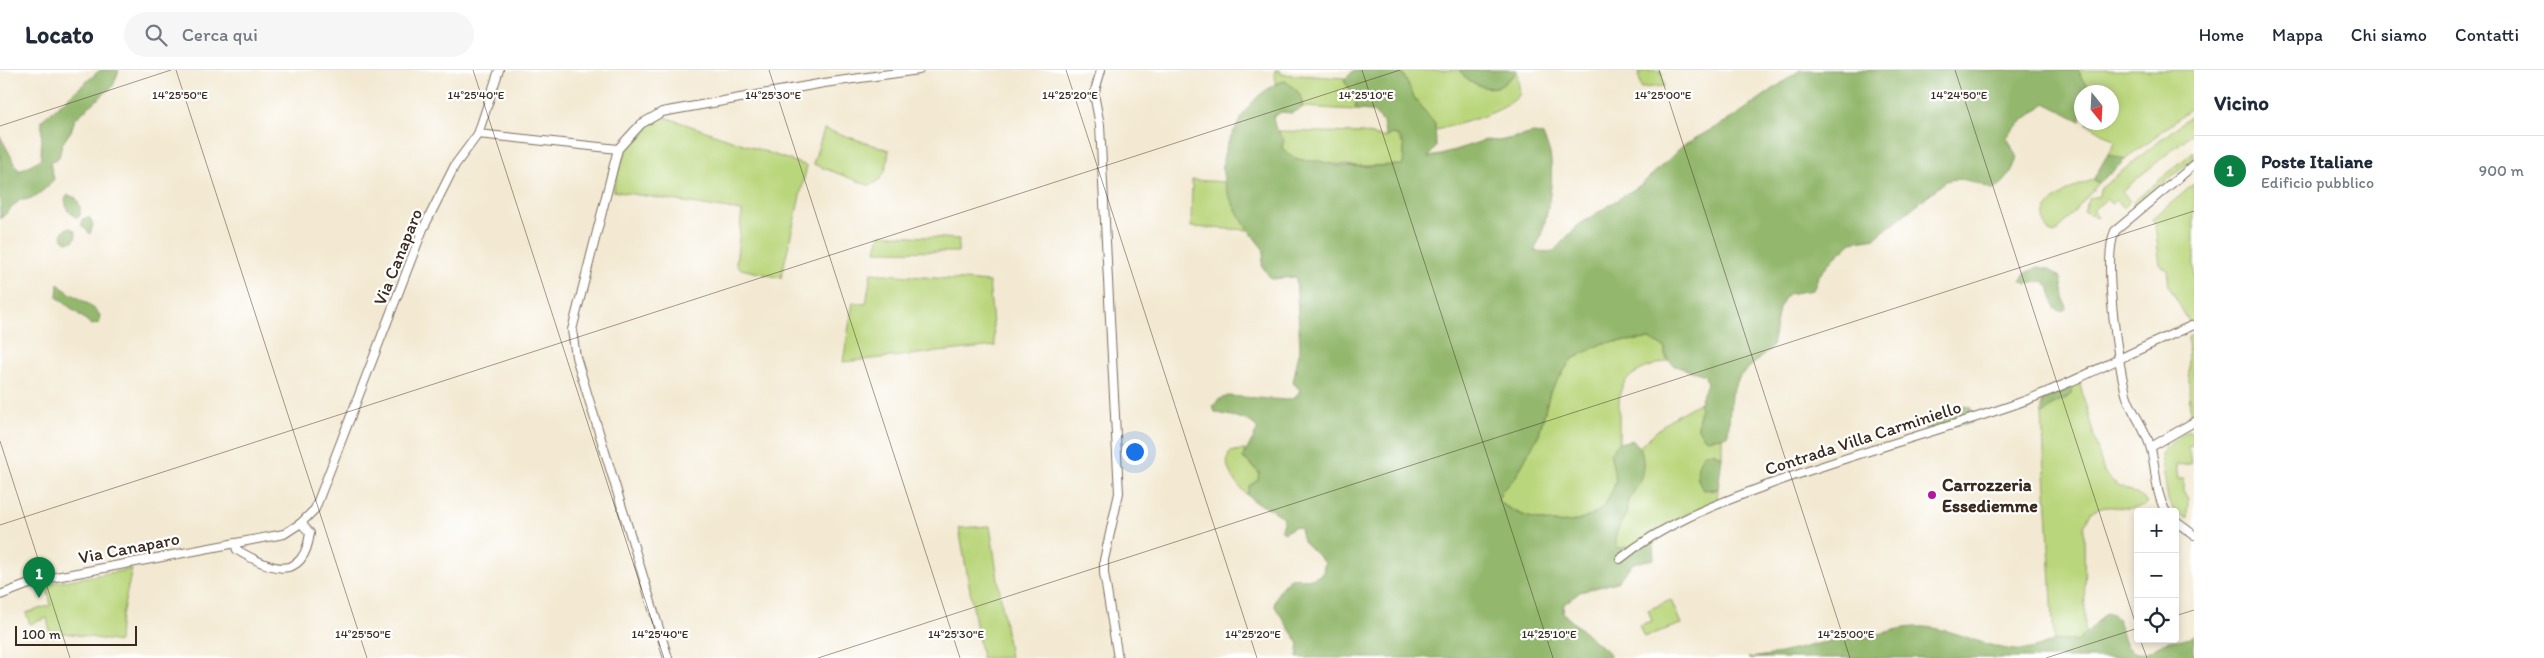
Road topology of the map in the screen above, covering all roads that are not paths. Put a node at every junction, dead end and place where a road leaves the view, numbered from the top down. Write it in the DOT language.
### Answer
graph roads {
  1 [pos="499,70"];
  2 [pos="919,70"];
  3 [pos="1101,70"];
  4 [pos="478,134"];
  5 [pos="618,149"];
  6 [pos="2194,165"];
  7 [pos="2194,325"];
  8 [pos="2120,357"];
  9 [pos="2194,422"];
  10 [pos="2151,447"];
  11 [pos="2164,508"];
  12 [pos="301,523"];
  13 [pos="2179,524"];
  14 [pos="2194,535"];
  15 [pos="235,543"];
  16 [pos="1620,559"];
  17 [pos="0,595"];
  18 [pos="668,658"];
  19 [pos="1118,658"];
  1 -- 4 [label="street, Via Canaparo"];
  2 -- 5 [label="street"];
  3 -- 19 [label="street"];
  4 -- 5 [label="street"];
  4 -- 12 [label="street, Via Canaparo"];
  5 -- 18 [label="street"];
  6 -- 8 [label="street"];
  7 -- 8 [label="street, Contrada Villa Carminiello"];
  8 -- 10 [label="street"];
  8 -- 16 [label="street, Contrada Villa Carminiello"];
  9 -- 10 [label="street"];
  10 -- 11 [label="street"];
  12 -- 15 [label="street, Via Canaparo"];
  12 -- 15 [label="street"];
  13 -- 14 [label="street"];
  15 -- 17 [label="street, Via Canaparo"];
}
